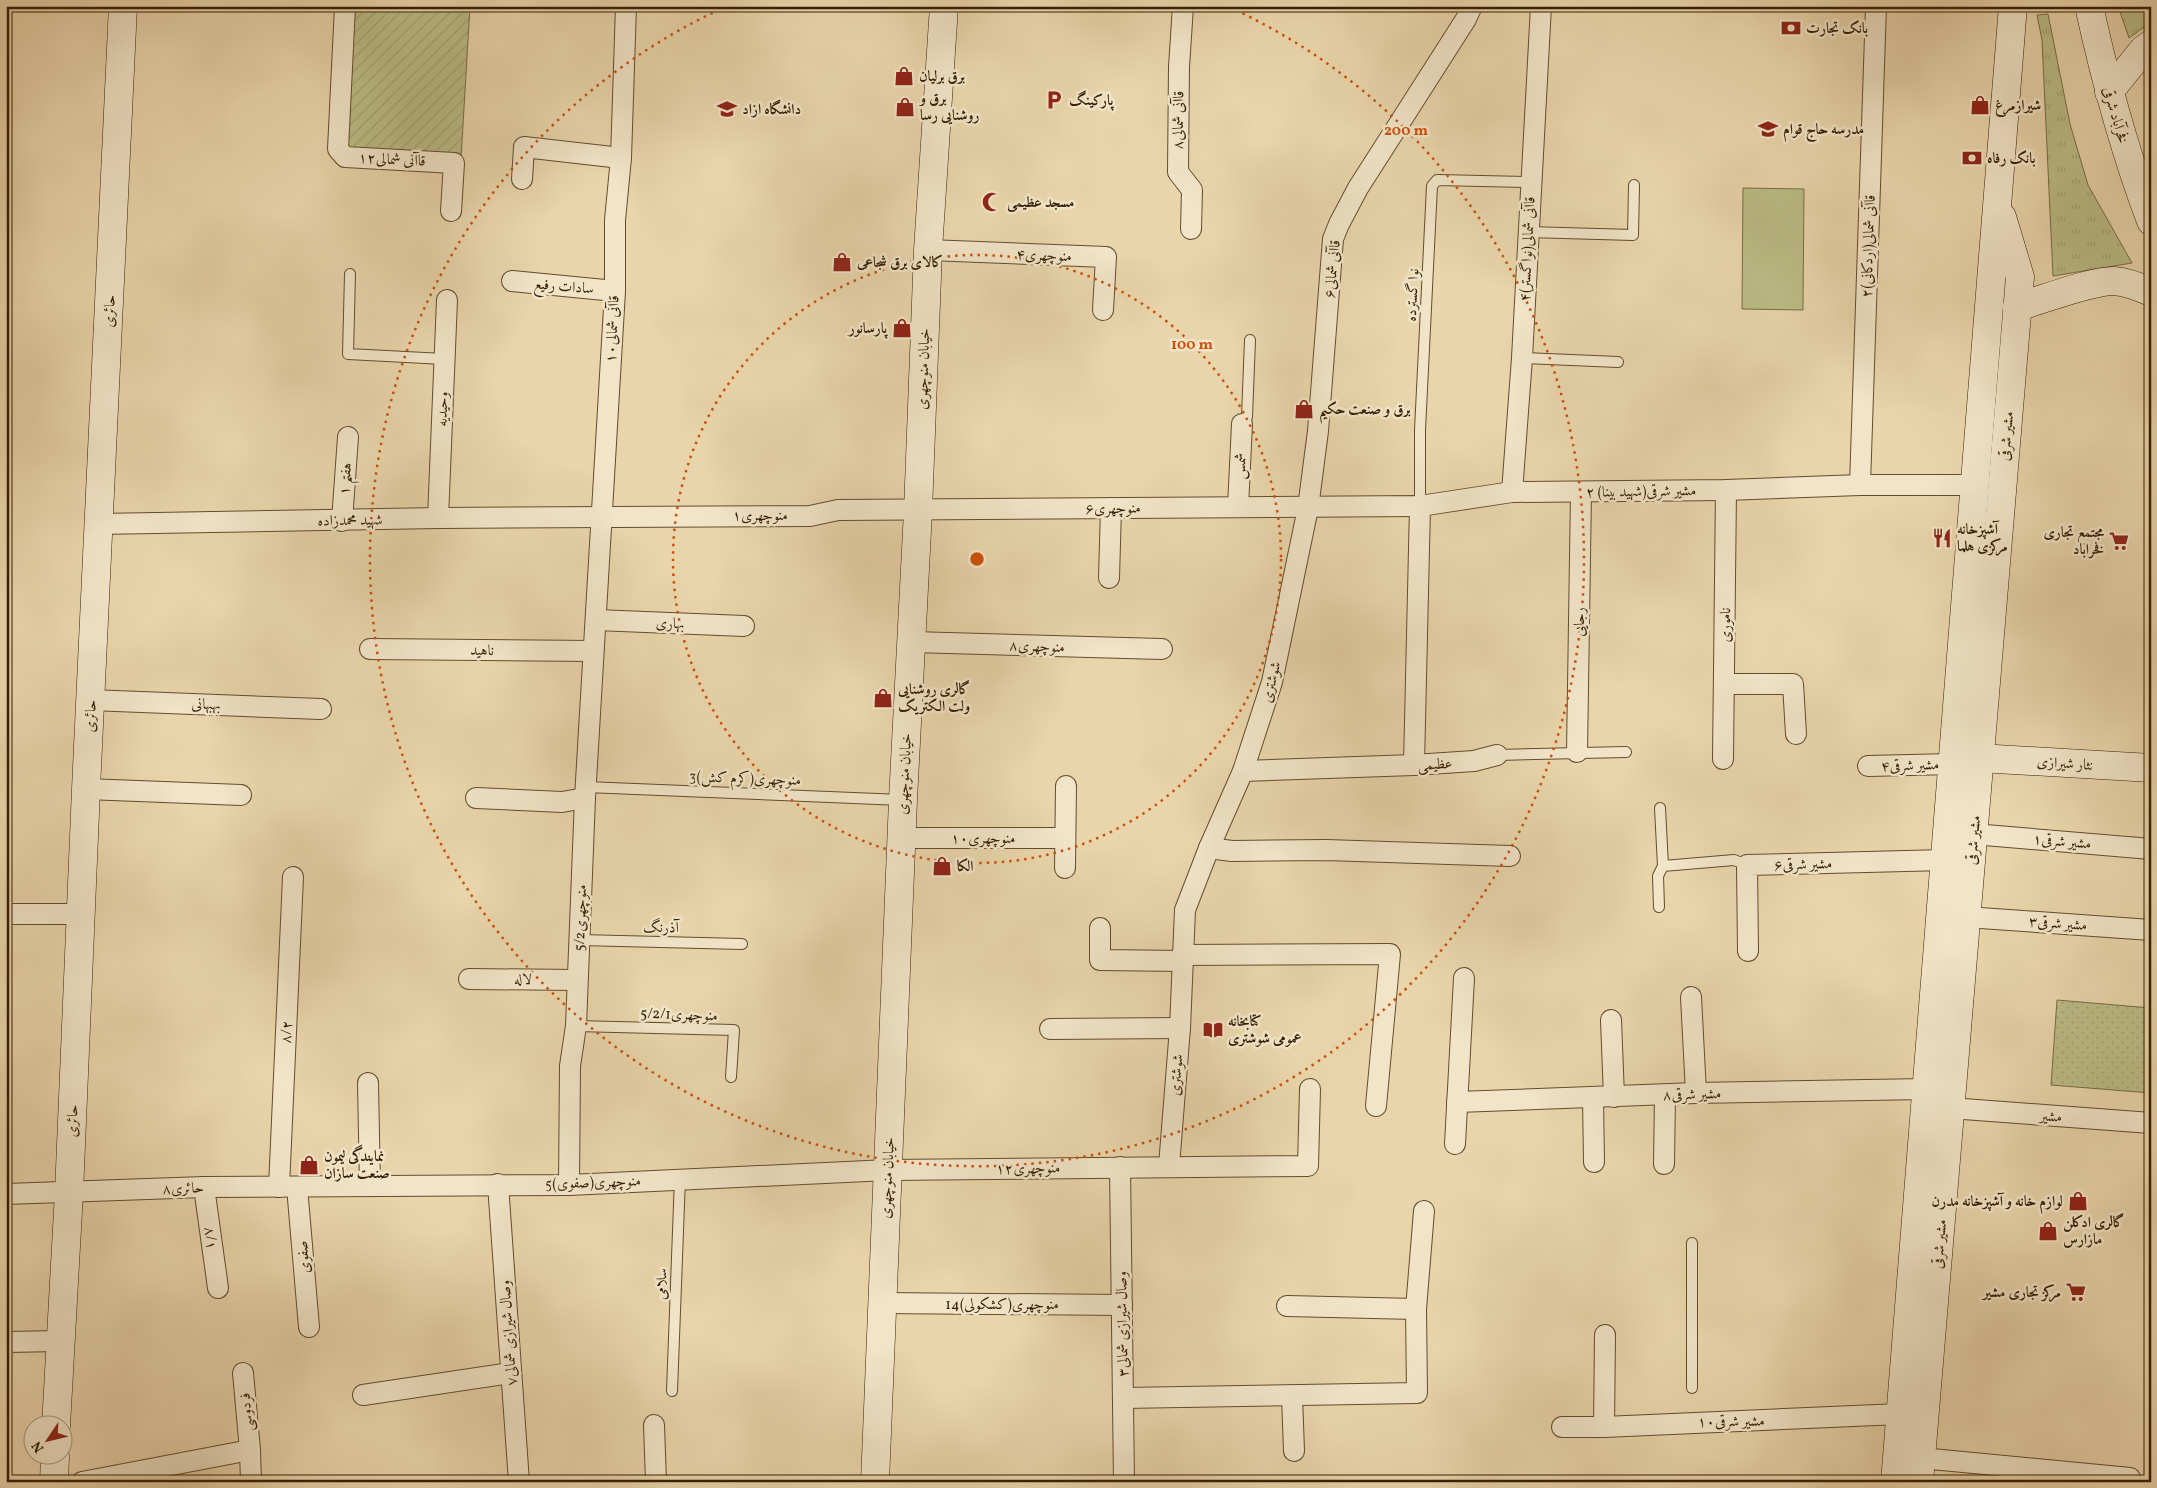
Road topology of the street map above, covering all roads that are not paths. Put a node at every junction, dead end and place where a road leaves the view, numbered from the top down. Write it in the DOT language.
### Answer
graph roads {
  1 [pos="123,6"];
  2 [pos="345,6"];
  3 [pos="626,6"];
  4 [pos="944,6"];
  5 [pos="1183,6"];
  6 [pos="1472,6"];
  7 [pos="1540,6"];
  8 [pos="1876,6"];
  9 [pos="2014,6"];
  10 [pos="2089,6"];
  11 [pos="2151,44"];
  12 [pos="2109,92"];
  13 [pos="621,158"];
  14 [pos="522,180"];
  15 [pos="1531,182"];
  16 [pos="1634,185"];
  17 [pos="1998,201"];
  18 [pos="450,211"];
  19 [pos="2151,220"];
  20 [pos="1191,229"];
  21 [pos="1528,232"];
  22 [pos="928,250"];
  23 [pos="350,274"];
  24 [pos="512,281"];
  25 [pos="614,290"];
  26 [pos="2151,292"];
  27 [pos="447,300"];
  28 [pos="2017,307"];
  29 [pos="1103,310"];
  30 [pos="1250,340"];
  31 [pos="1522,358"];
  32 [pos="444,359"];
  33 [pos="1618,362"];
  34 [pos="1983,385"];
  35 [pos="2010,388"];
  36 [pos="1242,424"];
  37 [pos="348,437"];
  38 [pos="1976,485"];
  39 [pos="1860,486"];
  40 [pos="1726,490"];
  41 [pos="1512,492"];
  42 [pos="1581,492"];
  43 [pos="1420,506"];
  44 [pos="1238,507"];
  45 [pos="1111,508"];
  46 [pos="1308,508"];
  47 [pos="918,511"];
  48 [pos="438,518"];
  49 [pos="602,518"];
  50 [pos="342,521"];
  51 [pos="98,524"];
  52 [pos="1110,578"];
  53 [pos="596,620"];
  54 [pos="744,626"];
  55 [pos="912,642"];
  56 [pos="370,649"];
  57 [pos="1162,650"];
  58 [pos="593,651"];
  59 [pos="1724,684"];
  60 [pos="90,700"];
  61 [pos="321,709"];
  62 [pos="1796,734"];
  63 [pos="1577,752"];
  64 [pos="1626,752"];
  65 [pos="1497,755"];
  66 [pos="1979,758"];
  67 [pos="1723,759"];
  68 [pos="1952,764"];
  69 [pos="1414,765"];
  70 [pos="1868,766"];
  71 [pos="2151,768"];
  72 [pos="1243,771"];
  73 [pos="1066,786"];
  74 [pos="86,789"];
  75 [pos="585,793"];
  76 [pos="241,795"];
  77 [pos="476,798"];
  78 [pos="903,800"];
  79 [pos="1660,808"];
  80 [pos="1973,834"];
  81 [pos="901,838"];
  82 [pos="1065,838"];
  83 [pos="1209,848"];
  84 [pos="2151,849"];
  85 [pos="1510,856"];
  86 [pos="1945,860"];
  87 [pos="1663,866"];
  88 [pos="1747,866"];
  89 [pos="1065,868"];
  90 [pos="293,877"];
  91 [pos="1659,907"];
  92 [pos="6,914"];
  93 [pos="81,914"];
  94 [pos="1966,917"];
  95 [pos="1100,928"];
  96 [pos="2151,930"];
  97 [pos="579,940"];
  98 [pos="742,944"];
  99 [pos="1748,951"];
  100 [pos="1183,958"];
  101 [pos="1464,978"];
  102 [pos="469,979"];
  103 [pos="577,980"];
  104 [pos="1691,998"];
  105 [pos="1611,1020"];
  106 [pos="576,1026"];
  107 [pos="1180,1028"];
  108 [pos="1050,1029"];
  109 [pos="731,1077"];
  110 [pos="368,1082"];
  111 [pos="1310,1089"];
  112 [pos="1926,1089"];
  113 [pos="1696,1093"];
  114 [pos="1665,1095"];
  115 [pos="1614,1097"];
  116 [pos="1593,1098"];
  117 [pos="1457,1102"];
  118 [pos="1376,1106"];
  119 [pos="1950,1108"];
  120 [pos="2151,1123"];
  121 [pos="1455,1144"];
  122 [pos="1594,1162"];
  123 [pos="1664,1164"];
  124 [pos="1169,1166"];
  125 [pos="1120,1167"];
  126 [pos="888,1170"];
  127 [pos="680,1178"];
  128 [pos="498,1184"];
  129 [pos="568,1184"];
  130 [pos="370,1186"];
  131 [pos="204,1187"];
  132 [pos="288,1187"];
  133 [pos="69,1193"];
  134 [pos="6,1194"];
  135 [pos="1424,1211"];
  136 [pos="1692,1243"];
  137 [pos="218,1288"];
  138 [pos="881,1303"];
  139 [pos="1122,1305"];
  140 [pos="1286,1306"];
  141 [pos="1416,1309"];
  142 [pos="309,1327"];
  143 [pos="1605,1335"];
  144 [pos="60,1341"];
  145 [pos="6,1342"];
  146 [pos="243,1373"];
  147 [pos="510,1373"];
  148 [pos="1692,1388"];
  149 [pos="672,1391"];
  150 [pos="363,1395"];
  151 [pos="1292,1396"];
  152 [pos="1123,1398"];
  153 [pos="1926,1400"];
  154 [pos="1900,1414"];
  155 [pos="56,1416"];
  156 [pos="654,1425"];
  157 [pos="1562,1427"];
  158 [pos="1604,1427"];
  159 [pos="1897,1445"];
  160 [pos="250,1450"];
  161 [pos="1294,1451"];
  162 [pos="55,1466"];
  163 [pos="1920,1470"];
  164 [pos="2130,1478"];
  165 [pos="54,1482"];
  166 [pos="82,1482"];
  167 [pos="250,1482"];
  168 [pos="519,1482"];
  169 [pos="656,1482"];
  170 [pos="875,1482"];
  171 [pos="1124,1482"];
  172 [pos="1895,1482"];
  1 -- 51 [label="main road, حائری"];
  2 -- 18 [label="street, قاآنی شمالی۱۲"];
  3 -- 13 [label="street, قاآنی شمالی۱۰"];
  4 -- 22 [label="main road, خیابان منوچهری"];
  5 -- 20 [label="street, قاآنی شمالی۸"];
  6 -- 46 [label="street, قاآنی شمالی۶"];
  7 -- 15 [label="street, ۴قاآنی شمالی(نواگستر)"];
  8 -- 39 [label="street, ۲قاآنی شمالی(اردکانی)"];
  9 -- 17 [label="main road, مشیر شرقی"];
  10 -- 12 [label="main road, فخرآباد شرقی"];
  11 -- 12 [label="main road"];
  12 -- 19 [label="main road, فخرآباد شرقی"];
  13 -- 14 [label="street"];
  13 -- 25 [label="street, قاآنی شمالی۱۰"];
  15 -- 21 [label="street, ۴قاآنی شمالی(نواگستر)"];
  15 -- 43 [label="lane, نوا گسترده"];
  16 -- 21 [label="lane"];
  17 -- 28 [label="main road, مشیر شرقی"];
  17 -- 34 [label="main road, مشیر شرقی"];
  21 -- 31 [label="street, ۴قاآنی شمالی(نواگستر)"];
  22 -- 29 [label="street, منوچهری۴"];
  22 -- 47 [label="main road, خیابان منوچهری"];
  23 -- 32 [label="lane"];
  24 -- 25 [label="street, سادات رفیع"];
  25 -- 49 [label="street, قاآنی شمالی۱۰"];
  26 -- 28 [label="main road"];
  27 -- 32 [label="street, وحیدیه"];
  28 -- 35 [label="main road, مشیر شرقی"];
  30 -- 36 [label="lane"];
  31 -- 33 [label="lane"];
  31 -- 41 [label="street, ۴قاآنی شمالی(نواگستر)"];
  32 -- 48 [label="street, وحیدیه"];
  34 -- 35 [label="main road"];
  34 -- 38 [label="main road, مشیر شرقی"];
  35 -- 66 [label="main road, مشیر شرقی"];
  36 -- 44 [label="street, شمس"];
  37 -- 50 [label="street, هفتم ۱"];
  38 -- 39 [label="street, ۲ مشیر شرقی(شهید بینا)"];
  38 -- 68 [label="main road, مشیر شرقی"];
  39 -- 40 [label="street, ۲ مشیر شرقی(شهید بینا)"];
  40 -- 42 [label="street, ۲ مشیر شرقی(شهید بینا)"];
  40 -- 59 [label="street, ناموری"];
  41 -- 42 [label="street, ۲ مشیر شرقی(شهید بینا)"];
  41 -- 43 [label="street, ۲ مشیر شرقی(شهید بینا)"];
  42 -- 63 [label="street, رجایی"];
  43 -- 46 [label="street, ۲ مشیر شرقی(شهید بینا)"];
  43 -- 69 [label="street"];
  44 -- 45 [label="street, منوچهری۶"];
  44 -- 46 [label="street, منوچهری۶"];
  45 -- 47 [label="street, منوچهری۶"];
  45 -- 52 [label="street"];
  46 -- 72 [label="street, شوشتری"];
  47 -- 49 [label="street, منوچهری۱"];
  47 -- 55 [label="main road, خیابان منوچهری"];
  48 -- 49 [label="street, شهید محمدزاده"];
  48 -- 50 [label="street, شهید محمدزاده"];
  49 -- 53 [label="street, قاآنی شمالی۱۰"];
  50 -- 51 [label="street, شهید محمدزاده"];
  51 -- 60 [label="main road, حائری"];
  53 -- 54 [label="street, بهاری"];
  53 -- 58 [label="street, قاآنی شمالی۱۰"];
  55 -- 57 [label="street, منوچهری۸"];
  55 -- 78 [label="main road, خیابان منوچهری"];
  56 -- 58 [label="street, ناهید"];
  58 -- 75 [label="street, 5/2منوچهری"];
  59 -- 62 [label="street"];
  59 -- 67 [label="street, ناموری"];
  60 -- 61 [label="street, بهبهانی"];
  60 -- 74 [label="main road, حائری"];
  63 -- 64 [label="lane, عظیمی"];
  63 -- 65 [label="lane, عظیمی"];
  65 -- 69 [label="street, عظیمی"];
  66 -- 71 [label="main road, نثار شیرازی"];
  66 -- 80 [label="main road, مشیر شرقی"];
  68 -- 70 [label="street, ۴مشیر شرقی"];
  68 -- 86 [label="main road, مشیر شرقی"];
  69 -- 72 [label="street, عظیمی"];
  72 -- 83 [label="street, شوشتری"];
  73 -- 82 [label="street"];
  74 -- 76 [label="street"];
  74 -- 93 [label="main road, حائری"];
  75 -- 77 [label="street"];
  75 -- 78 [label="lane, 3منوچهری(کرم کش)"];
  75 -- 97 [label="street, 5/2منوچهری"];
  78 -- 81 [label="main road, خیابان منوچهری"];
  79 -- 87 [label="lane"];
  80 -- 84 [label="street, ۱مشیر شرقی"];
  80 -- 94 [label="main road, مشیر شرقی"];
  81 -- 82 [label="street, منوچهری۱۰"];
  81 -- 126 [label="main road, خیابان منوچهری"];
  82 -- 89 [label="street"];
  83 -- 85 [label="street"];
  83 -- 100 [label="street, شوشتری"];
  86 -- 88 [label="street, ۶مشیر شرقی"];
  86 -- 112 [label="main road, مشیر شرقی"];
  87 -- 88 [label="lane"];
  87 -- 91 [label="lane"];
  88 -- 99 [label="street"];
  90 -- 132 [label="street, ۸/۲"];
  92 -- 93 [label="street"];
  93 -- 133 [label="main road, حائری"];
  94 -- 96 [label="street, ۳مشیر شرقی"];
  94 -- 119 [label="main road, مشیر شرقی"];
  95 -- 100 [label="street"];
  97 -- 98 [label="lane, آذرنگ"];
  97 -- 103 [label="street, 5/2منوچهری"];
  100 -- 107 [label="street, شوشتری"];
  100 -- 118 [label="street"];
  101 -- 117 [label="street"];
  102 -- 103 [label="street, لاله"];
  103 -- 106 [label="street, 5/2منوچهری"];
  104 -- 113 [label="street"];
  105 -- 115 [label="street"];
  106 -- 109 [label="lane, 5/2/1منوچهری"];
  106 -- 129 [label="street, 5/2منوچهری"];
  107 -- 108 [label="street"];
  107 -- 124 [label="street, شوشتری"];
  110 -- 130 [label="street"];
  111 -- 124 [label="street, منوچهری۱۲"];
  112 -- 113 [label="street, مشیر شرقی۸"];
  112 -- 154 [label="main road, مشیر شرقی"];
  113 -- 114 [label="street, مشیر شرقی۸"];
  114 -- 115 [label="street, مشیر شرقی۸"];
  114 -- 123 [label="street"];
  115 -- 116 [label="street, مشیر شرقی۸"];
  116 -- 117 [label="street, مشیر شرقی۸"];
  116 -- 122 [label="street"];
  117 -- 121 [label="street"];
  119 -- 120 [label="street, مشیر"];
  119 -- 153 [label="main road, مشیر شرقی"];
  124 -- 125 [label="street, منوچهری۱۲"];
  125 -- 126 [label="street, منوچهری۱۲"];
  125 -- 139 [label="street, وصال شیرازی شمالی۳"];
  126 -- 127 [label="street, 5منوچهری(صفوی)"];
  126 -- 138 [label="main road, خیابان منوچهری"];
  127 -- 129 [label="street, 5منوچهری(صفوی)"];
  127 -- 149 [label="lane, سلامی"];
  128 -- 129 [label="street, 5منوچهری(صفوی)"];
  128 -- 130 [label="street, 5منوچهری(صفوی)"];
  128 -- 147 [label="street, وصال شیرازی شمالی۷"];
  130 -- 132 [label="street, 5منوچهری(صفوی)"];
  131 -- 132 [label="street, حائری۸"];
  131 -- 133 [label="street, حائری۸"];
  131 -- 137 [label="street, ۸/۱"];
  132 -- 142 [label="street, صفوی"];
  133 -- 134 [label="street, حائری۸"];
  133 -- 144 [label="main road, حائری"];
  135 -- 141 [label="street"];
  136 -- 148 [label="lane"];
  138 -- 139 [label="street, 14منوچهری(کشکولی)"];
  138 -- 170 [label="main road, خیابان منوچهری"];
  139 -- 152 [label="street, وصال شیرازی شمالی۳"];
  140 -- 141 [label="street"];
  141 -- 151 [label="street"];
  143 -- 158 [label="street"];
  144 -- 145 [label="street"];
  144 -- 155 [label="main road, حائری"];
  146 -- 160 [label="street, فردوسی"];
  147 -- 150 [label="street"];
  147 -- 168 [label="street, وصال شیرازی شمالی۷"];
  151 -- 152 [label="street"];
  151 -- 161 [label="street"];
  152 -- 171 [label="street, وصال شیرازی شمالی۳"];
  153 -- 159 [label="main road"];
  153 -- 163 [label="main road, مشیر شرقی"];
  154 -- 158 [label="street, مشیر شرقی۱۰"];
  154 -- 159 [label="main road, مشیر شرقی"];
  156 -- 169 [label="street"];
  157 -- 158 [label="street, مشیر شرقی۱۰"];
  159 -- 172 [label="main road, مشیر شرقی"];
  160 -- 166 [label="street"];
  160 -- 167 [label="street, فردوسی"];
  162 -- 165 [label="main road"];
  163 -- 164 [label="street"];
}
